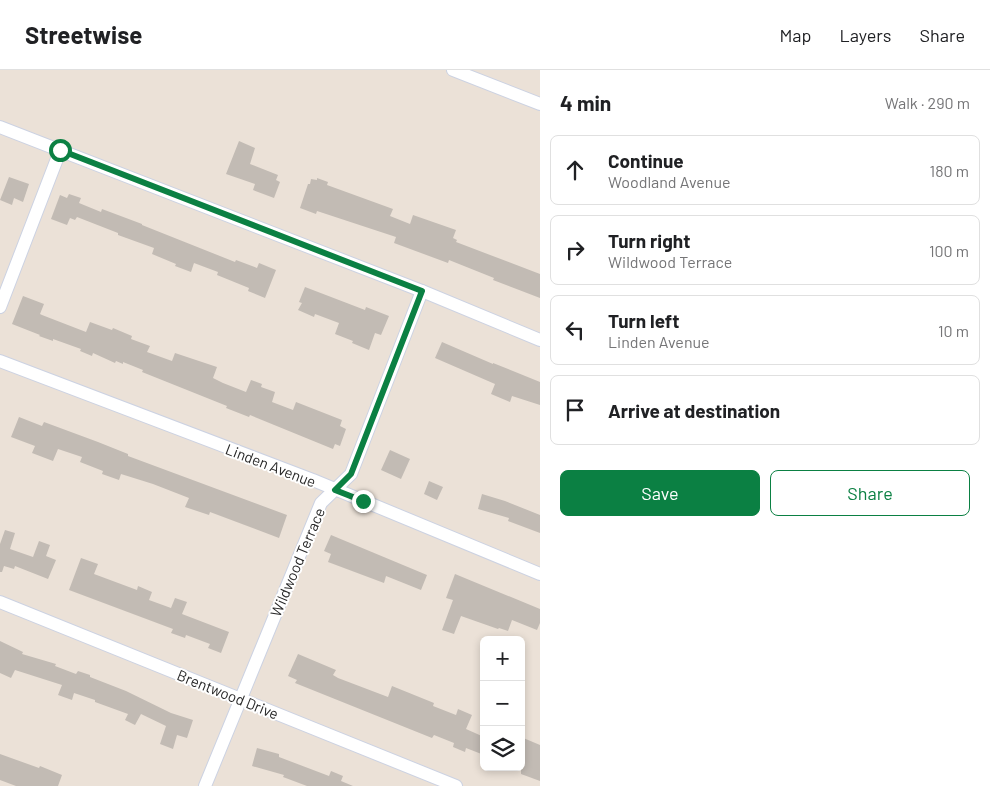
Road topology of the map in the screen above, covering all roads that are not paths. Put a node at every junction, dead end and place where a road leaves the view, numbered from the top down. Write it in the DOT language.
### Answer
graph roads {
  1 [pos="453,70"];
  2 [pos="540,104"];
  3 [pos="0,127"];
  4 [pos="60,150"];
  5 [pos="422,291"];
  6 [pos="0,307"];
  7 [pos="540,340"];
  8 [pos="0,361"];
  9 [pos="335,490"];
  10 [pos="540,574"];
  11 [pos="0,602"];
  12 [pos="241,699"];
  13 [pos="205,786"];
  14 [pos="456,786"];
  1 -- 2 [label="street"];
  3 -- 4 [label="street"];
  4 -- 5 [label="street"];
  4 -- 6 [label="street"];
  5 -- 7 [label="street"];
  5 -- 9 [label="street, Wildwood Terrace"];
  8 -- 9 [label="street, Linden Avenue"];
  9 -- 10 [label="street, Linden Avenue"];
  9 -- 12 [label="street, Wildwood Terrace"];
  11 -- 12 [label="street, Brentwood Drive"];
  12 -- 13 [label="street, Wildwood Terrace"];
  12 -- 14 [label="street, Brentwood Drive"];
}
